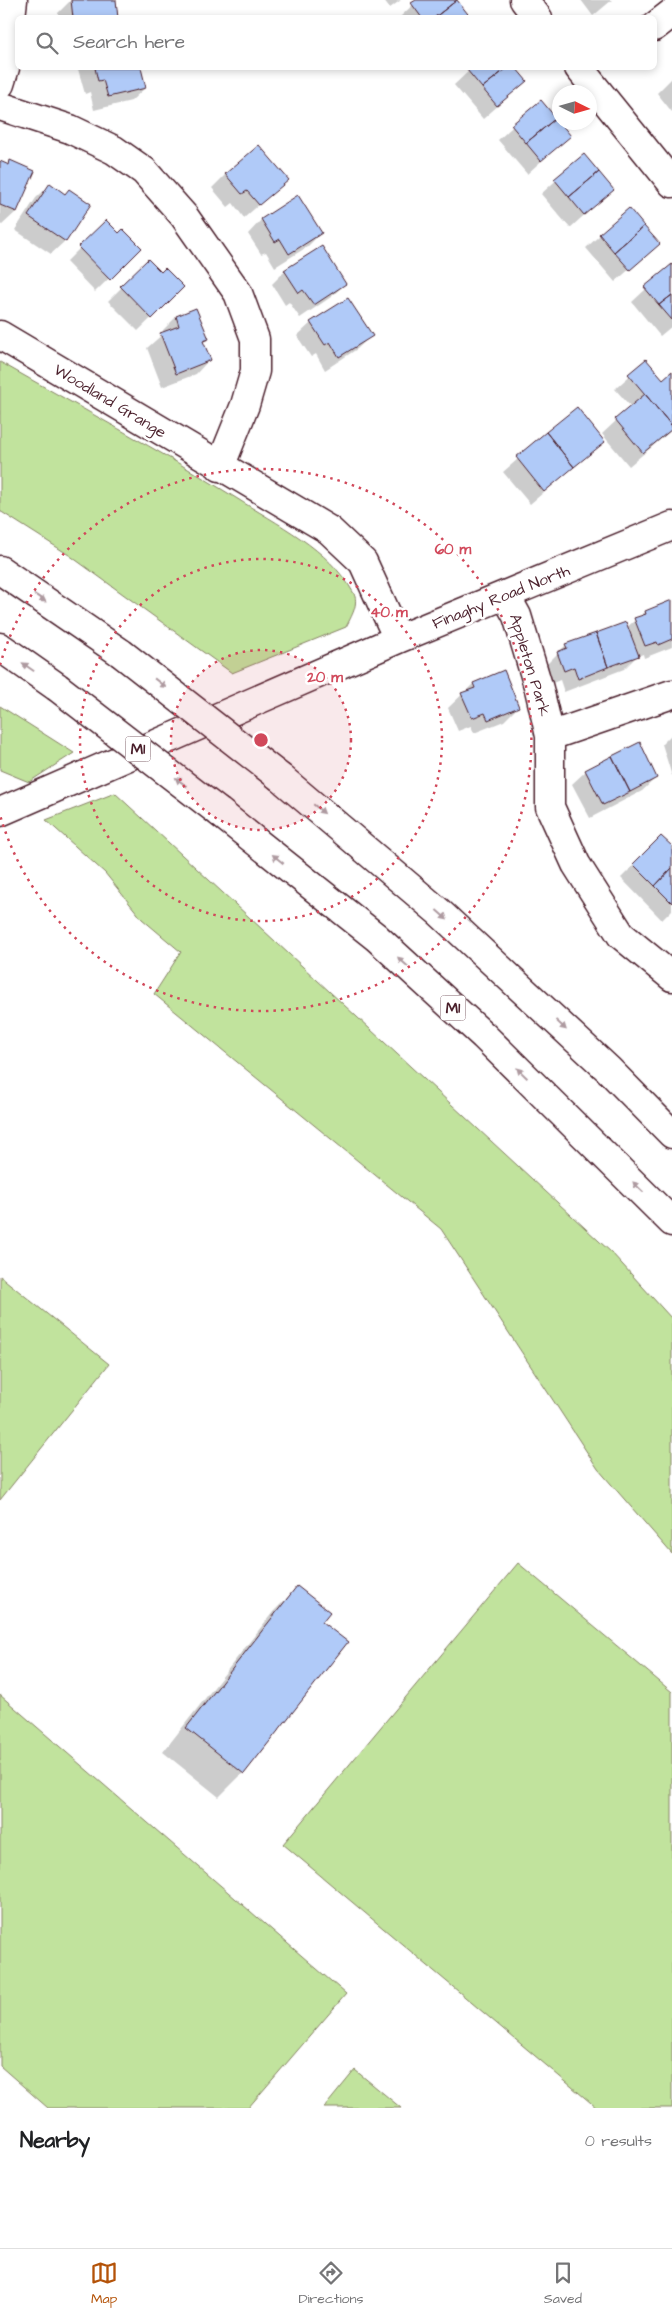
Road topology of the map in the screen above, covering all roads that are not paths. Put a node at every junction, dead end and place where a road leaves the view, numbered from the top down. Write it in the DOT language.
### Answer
graph roads {
  1 [pos="13,0"];
  2 [pos="524,0"];
  3 [pos="672,13"];
  4 [pos="536,15"];
  5 [pos="657,25"];
  6 [pos="592,72"];
  7 [pos="0,84"];
  8 [pos="0,106"];
  9 [pos="672,183"];
  10 [pos="0,336"];
  11 [pos="220,467"];
  12 [pos="672,526"];
  13 [pos="0,570"];
  14 [pos="506,596"];
  15 [pos="398,639"];
  16 [pos="0,647"];
  17 [pos="672,694"];
  18 [pos="550,736"];
  19 [pos="0,812"];
  20 [pos="672,977"];
  21 [pos="672,1134"];
  22 [pos="672,1222"];
  1 -- 7 [label="main road"];
  2 -- 4 [label="main road"];
  3 -- 5 [label="main road"];
  6 -- 9 [label="main road"];
  8 -- 11 [label="main road"];
  10 -- 11 [label="main road, Woodland Grange"];
  11 -- 15 [label="main road, Woodland Grange"];
  12 -- 14 [label="main road, Finaghy Road North"];
  13 -- 21 [label="main road, one-way, bridge"];
  14 -- 15 [label="main road, Finaghy Road North"];
  14 -- 18 [label="main road, Appleton Park"];
  15 -- 19 [label="main road, Finaghy Road North"];
  22 -- 16 [label="main road, M1, one-way, bridge"];
  17 -- 18 [label="main road, Appleton Park"];
  18 -- 20 [label="main road, Appleton Park"];
}
